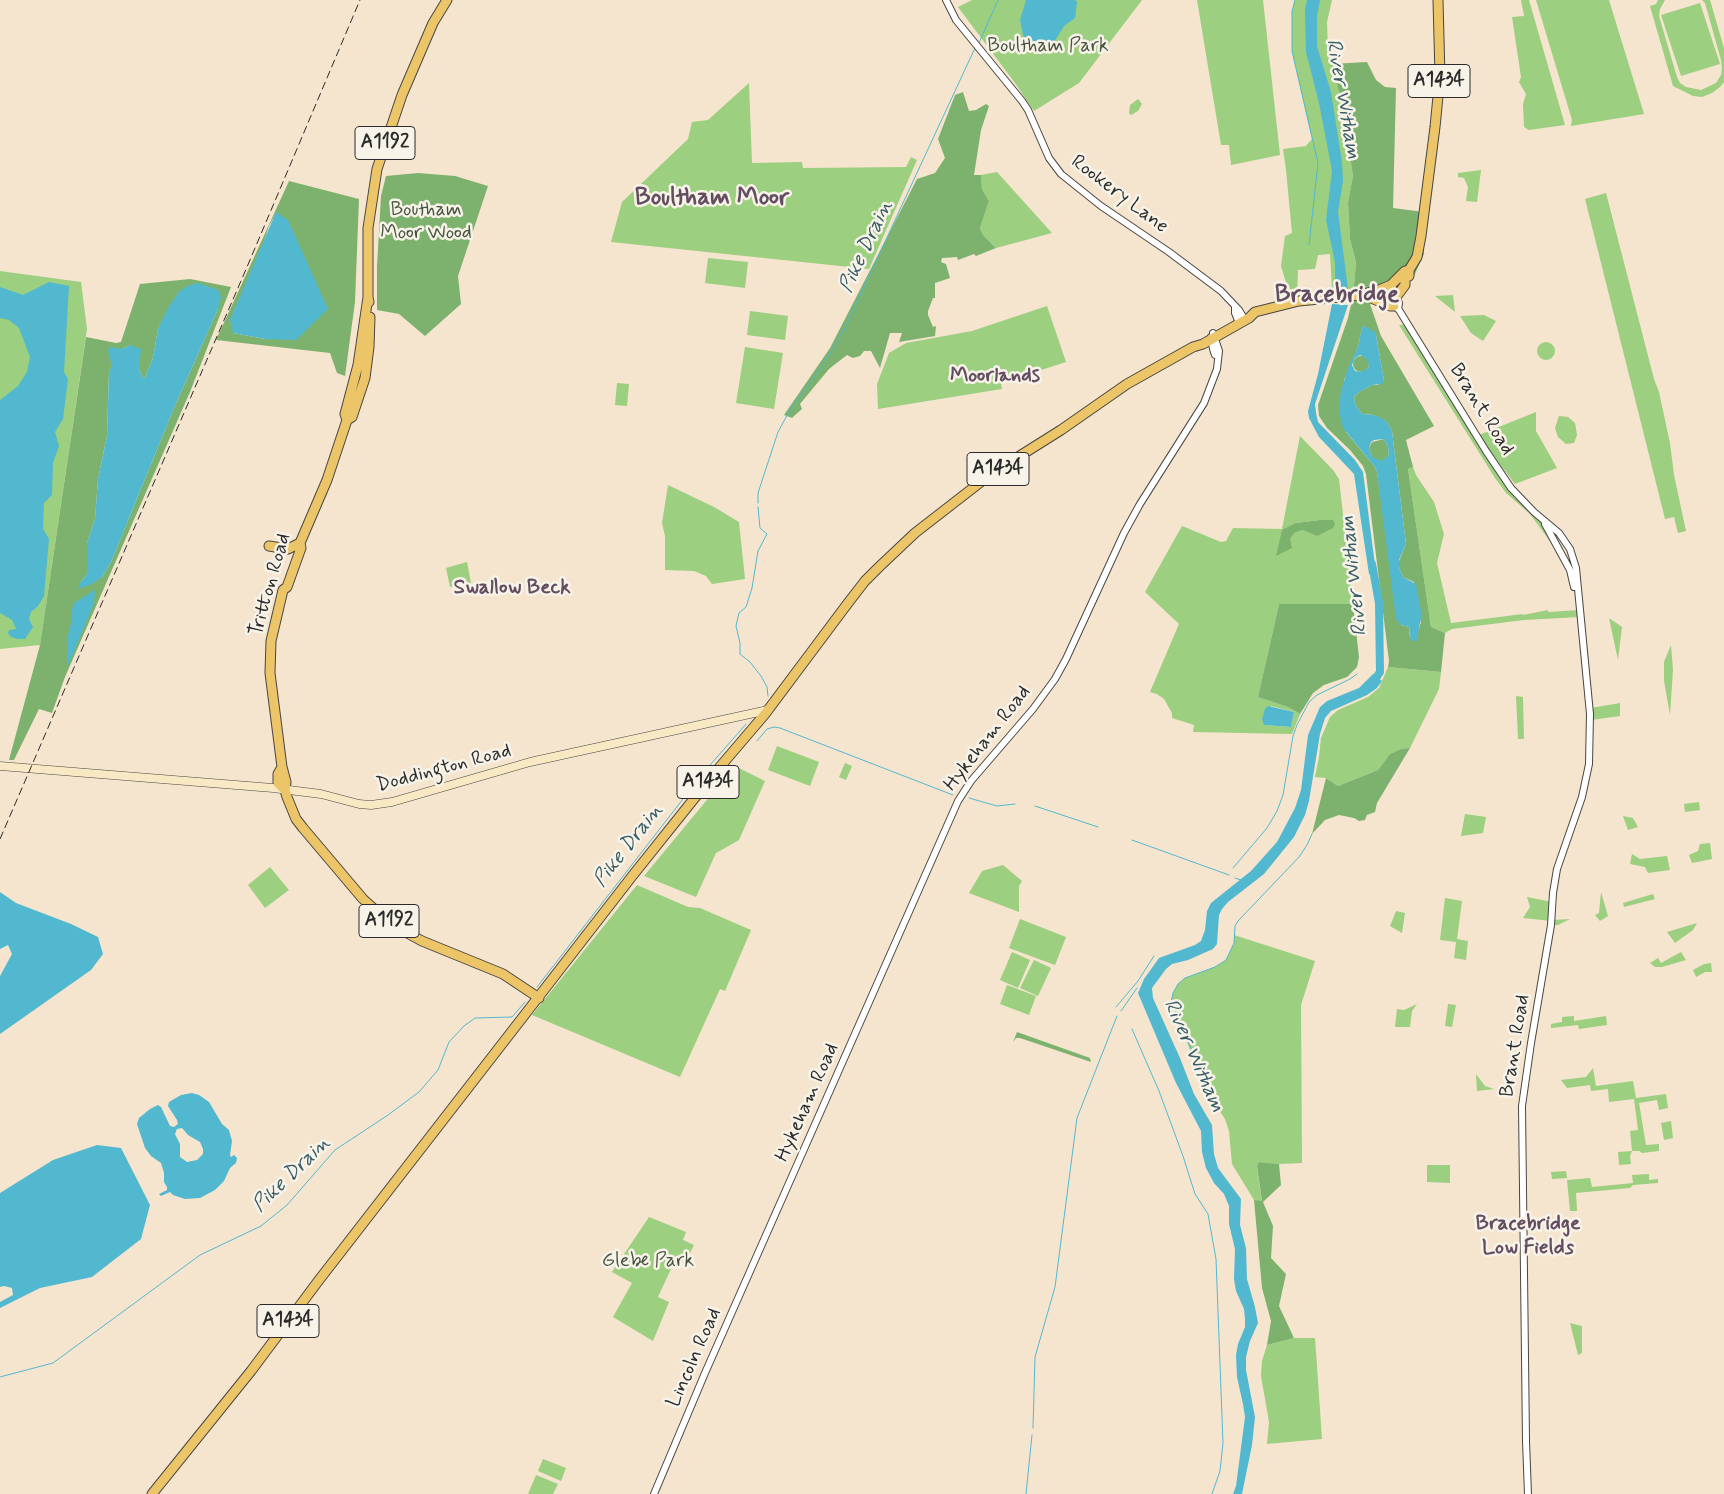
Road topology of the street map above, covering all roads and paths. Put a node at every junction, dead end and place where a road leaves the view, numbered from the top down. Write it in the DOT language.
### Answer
graph roads {
  1 [pos="447,0"];
  2 [pos="946,0"];
  3 [pos="1438,0"];
  4 [pos="1409,270"];
  5 [pos="1392,295"];
  6 [pos="1360,296"];
  7 [pos="368,297"];
  8 [pos="1241,319"];
  9 [pos="1210,337"];
  10 [pos="1215,352"];
  11 [pos="365,378"];
  12 [pos="348,399"];
  13 [pos="347,420"];
  14 [pos="1544,522"];
  15 [pos="300,544"];
  16 [pos="269,546"];
  17 [pos="1570,549"];
  18 [pos="1562,554"];
  19 [pos="1579,610"];
  20 [pos="768,710"];
  21 [pos="744,715"];
  22 [pos="752,730"];
  23 [pos="0,766"];
  24 [pos="285,790"];
  25 [pos="539,998"];
  26 [pos="766,1236"];
  27 [pos="152,1494"];
  28 [pos="654,1494"];
  29 [pos="1528,1494"];
  1 -- 7 [label="main road, Tritton Road / A1192"];
  2 -- 8 [label="street, Rookery Lane"];
  3 -- 4 [label="main road, A1434"];
  4 -- 5 [label="main road, A1434"];
  4 -- 5 [label="main road, A1434"];
  5 -- 6 [label="main road, A1434"];
  5 -- 6 [label="main road"];
  5 -- 14 [label="street, Brant Road"];
  6 -- 8 [label="main road, A1434"];
  7 -- 11 [label="main road, Tritton Road / A1192"];
  7 -- 12 [label="main road, Tritton Road / A1192"];
  8 -- 9 [label="main road, A1434"];
  9 -- 10 [label="main road"];
  9 -- 20 [label="main road, A1434"];
  10 -- 26 [label="street, Hykeham Road"];
  11 -- 12 [label="main road"];
  11 -- 13 [label="main road, Tritton Road / A1192"];
  12 -- 13 [label="main road, Tritton Road / A1192"];
  13 -- 15 [label="main road, Tritton Road / A1192"];
  14 -- 17 [label="street, Brant Road"];
  14 -- 18 [label="street, Brant Road"];
  15 -- 16 [label="main road"];
  15 -- 24 [label="main road, Tritton Road / A1192"];
  17 -- 18 [label="street"];
  17 -- 19 [label="street, Brant Road"];
  18 -- 19 [label="street, Brant Road"];
  19 -- 29 [label="street, Brant Road"];
  20 -- 21 [label="main road, Doddington Road"];
  20 -- 22 [label="main road, A1434"];
  21 -- 22 [label="main road"];
  21 -- 24 [label="main road, Doddington Road"];
  22 -- 25 [label="main road, A1434"];
  23 -- 24 [label="main road, Doddington Road"];
  24 -- 25 [label="main road, Tritton Road / A1192"];
  25 -- 27 [label="main road, A1434"];
  26 -- 28 [label="street, Lincoln Road"];
}
